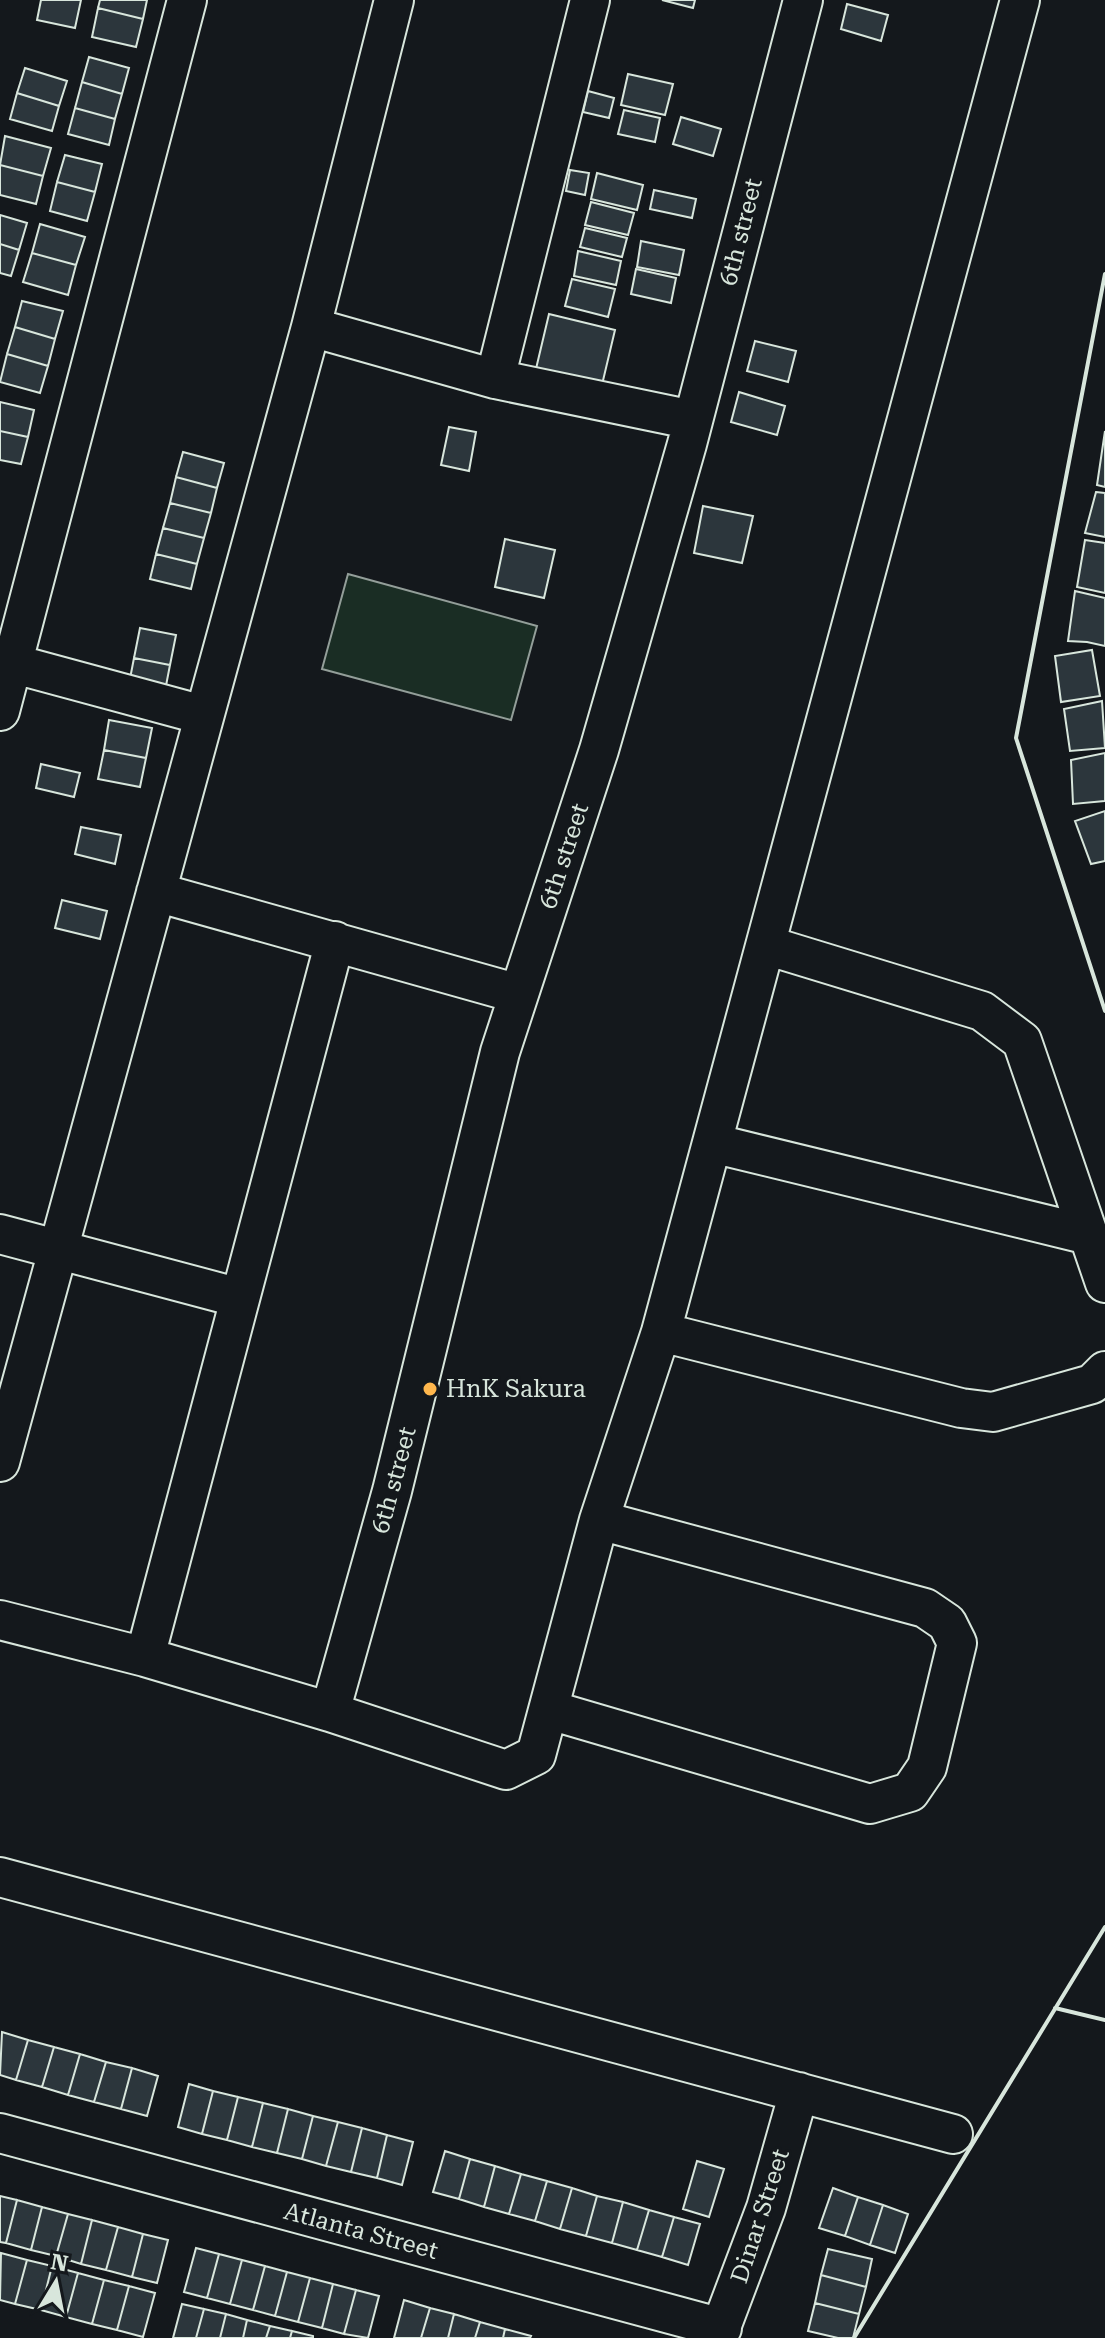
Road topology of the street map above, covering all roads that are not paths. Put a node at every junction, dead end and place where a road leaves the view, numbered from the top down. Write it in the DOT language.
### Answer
graph roads {
  1 [pos="187,0"];
  2 [pos="394,0"];
  3 [pos="590,0"];
  4 [pos="803,0"];
  5 [pos="1020,0"];
  6 [pos="311,327"];
  7 [pos="495,379"];
  8 [pos="693,420"];
  9 [pos="6,662"];
  10 [pos="0,711"];
  11 [pos="203,715"];
  12 [pos="156,892"];
  13 [pos="335,941"];
  14 [pos="766,945"];
  15 [pos="519,994"];
  16 [pos="712,1143"];
  17 [pos="0,1234"];
  18 [pos="1089,1235"];
  19 [pos="58,1248"];
  20 [pos="1105,1283"];
  21 [pos="240,1298"];
  22 [pos="661,1332"];
  23 [pos="1105,1371"];
  24 [pos="0,1462"];
  25 [pos="599,1520"];
  26 [pos="0,1620"];
  27 [pos="145,1657"];
  28 [pos="550,1710"];
  29 [pos="330,1712"];
  30 [pos="0,1877"];
  31 [pos="799,2092"];
  32 [pos="0,2133"];
  33 [pos="953,2134"];
  34 [pos="719,2333"];
  1 -- 9 [label="street"];
  2 -- 6 [label="street"];
  3 -- 7 [label="street"];
  4 -- 8 [label="street, 6th street"];
  5 -- 14 [label="street"];
  6 -- 7 [label="street"];
  6 -- 11 [label="street"];
  7 -- 8 [label="street"];
  8 -- 15 [label="street, 6th street"];
  9 -- 10 [label="street"];
  9 -- 11 [label="street"];
  11 -- 12 [label="street"];
  12 -- 13 [label="street"];
  12 -- 19 [label="street"];
  13 -- 15 [label="street"];
  13 -- 21 [label="street"];
  14 -- 16 [label="street"];
  14 -- 18 [label="street"];
  15 -- 29 [label="street, 6th street"];
  16 -- 18 [label="street"];
  16 -- 22 [label="street"];
  17 -- 19 [label="street"];
  18 -- 20 [label="street"];
  19 -- 21 [label="street"];
  19 -- 24 [label="street"];
  21 -- 27 [label="street"];
  22 -- 23 [label="street"];
  22 -- 25 [label="street"];
  25 -- 28 [label="street"];
  25 -- 28 [label="street"];
  26 -- 27 [label="street"];
  27 -- 29 [label="street"];
  28 -- 29 [label="street"];
  30 -- 31 [label="street"];
  31 -- 33 [label="street"];
  31 -- 34 [label="street, Dinar Street"];
  32 -- 34 [label="street, Atlanta Street"];
}
